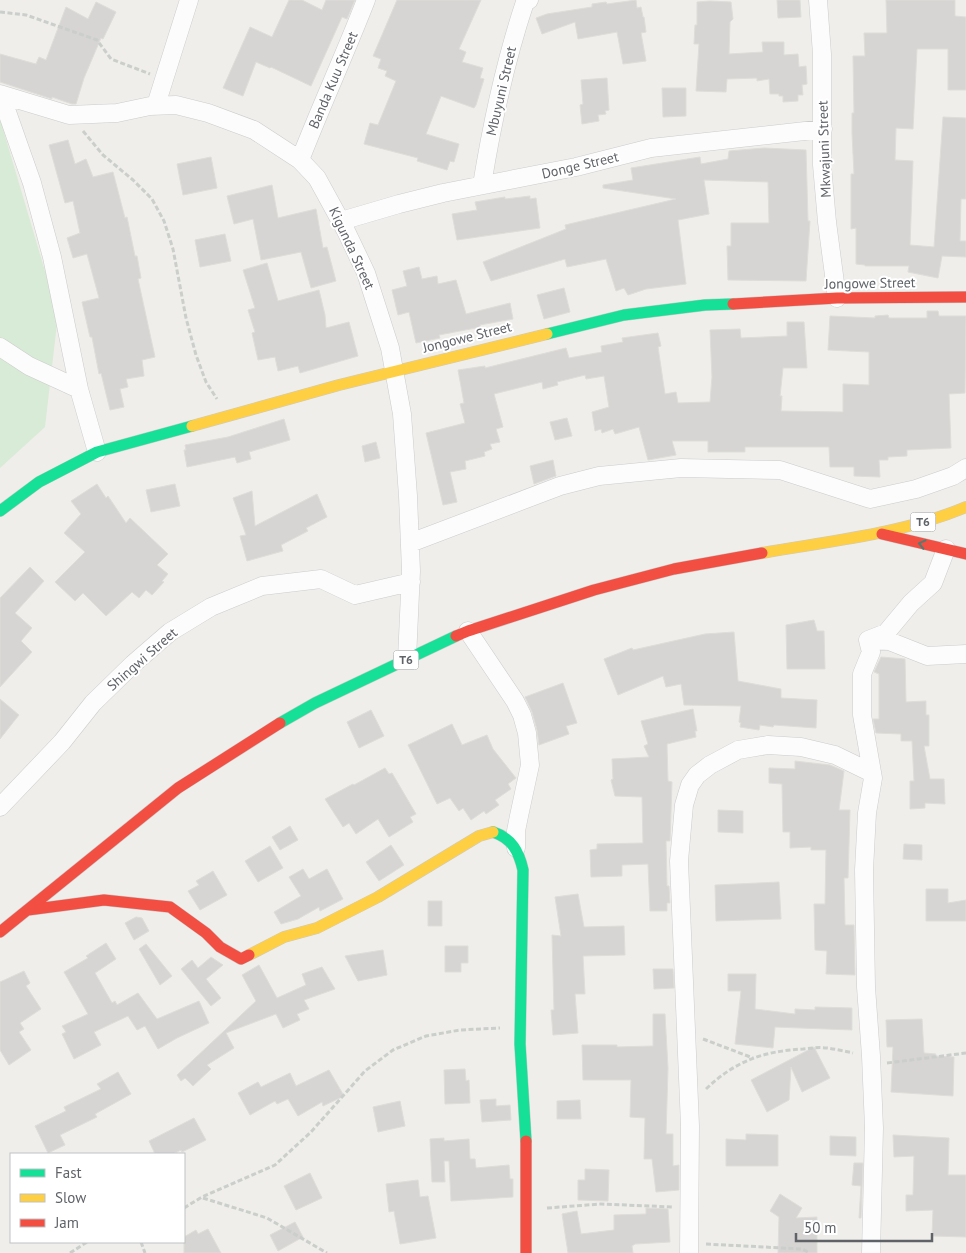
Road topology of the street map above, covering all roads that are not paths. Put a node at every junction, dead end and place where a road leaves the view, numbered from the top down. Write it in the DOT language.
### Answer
graph roads {
  1 [pos="189,0"];
  2 [pos="366,0"];
  3 [pos="818,0"];
  4 [pos="527,1"];
  5 [pos="0,94"];
  6 [pos="156,105"];
  7 [pos="823,129"];
  8 [pos="300,160"];
  9 [pos="482,185"];
  10 [pos="341,221"];
  11 [pos="966,297"];
  12 [pos="837,298"];
  13 [pos="0,348"];
  14 [pos="394,371"];
  15 [pos="80,389"];
  16 [pos="97,452"];
  17 [pos="966,468"];
  18 [pos="966,507"];
  19 [pos="0,510"];
  20 [pos="878,533"];
  21 [pos="410,543"];
  22 [pos="946,549"];
  23 [pos="966,554"];
  24 [pos="411,582"];
  25 [pos="468,632"];
  26 [pos="868,640"];
  27 [pos="966,654"];
  28 [pos="407,659"];
  29 [pos="872,773"];
  30 [pos="0,807"];
  31 [pos="516,848"];
  32 [pos="28,910"];
  33 [pos="0,932"];
  34 [pos="689,1248"];
  35 [pos="526,1253"];
  36 [pos="871,1253"];
  1 -- 6 [label="street"];
  2 -- 8 [label="street, Banda Kuu Street"];
  3 -- 7 [label="street, Mkwajuni Street"];
  4 -- 9 [label="street, Mbuyuni Street"];
  5 -- 6 [label="street, Kigunda Street"];
  5 -- 15 [label="street"];
  6 -- 8 [label="street, Kigunda Street"];
  7 -- 9 [label="street, Donge Street"];
  7 -- 12 [label="street, Mkwajuni Street"];
  8 -- 10 [label="street, Kigunda Street"];
  9 -- 10 [label="street, Donge Street"];
  10 -- 14 [label="street, Kigunda Street"];
  11 -- 12 [label="main road, Jongowe Street"];
  12 -- 14 [label="main road, Jongowe Street"];
  13 -- 15 [label="street"];
  14 -- 16 [label="main road, Jongowe Street"];
  14 -- 21 [label="street, Kigunda Street"];
  15 -- 16 [label="street"];
  16 -- 19 [label="main road, Jongowe Street"];
  17 -- 21 [label="street"];
  18 -- 20 [label="main road, T6"];
  22 -- 20 [label="main road, T6, one-way"];
  20 -- 25 [label="main road, T6"];
  21 -- 24 [label="street, Kigunda Street"];
  22 -- 23 [label="main road, T6"];
  22 -- 26 [label="street"];
  24 -- 28 [label="street, Kigunda Street"];
  24 -- 30 [label="street, Shingwi Street"];
  25 -- 28 [label="main road, T6"];
  25 -- 31 [label="street"];
  26 -- 27 [label="street"];
  26 -- 29 [label="street"];
  28 -- 32 [label="main road, T6"];
  29 -- 34 [label="street"];
  29 -- 36 [label="street"];
  31 -- 32 [label="main road"];
  31 -- 35 [label="main road"];
  32 -- 33 [label="main road, T6"];
}
